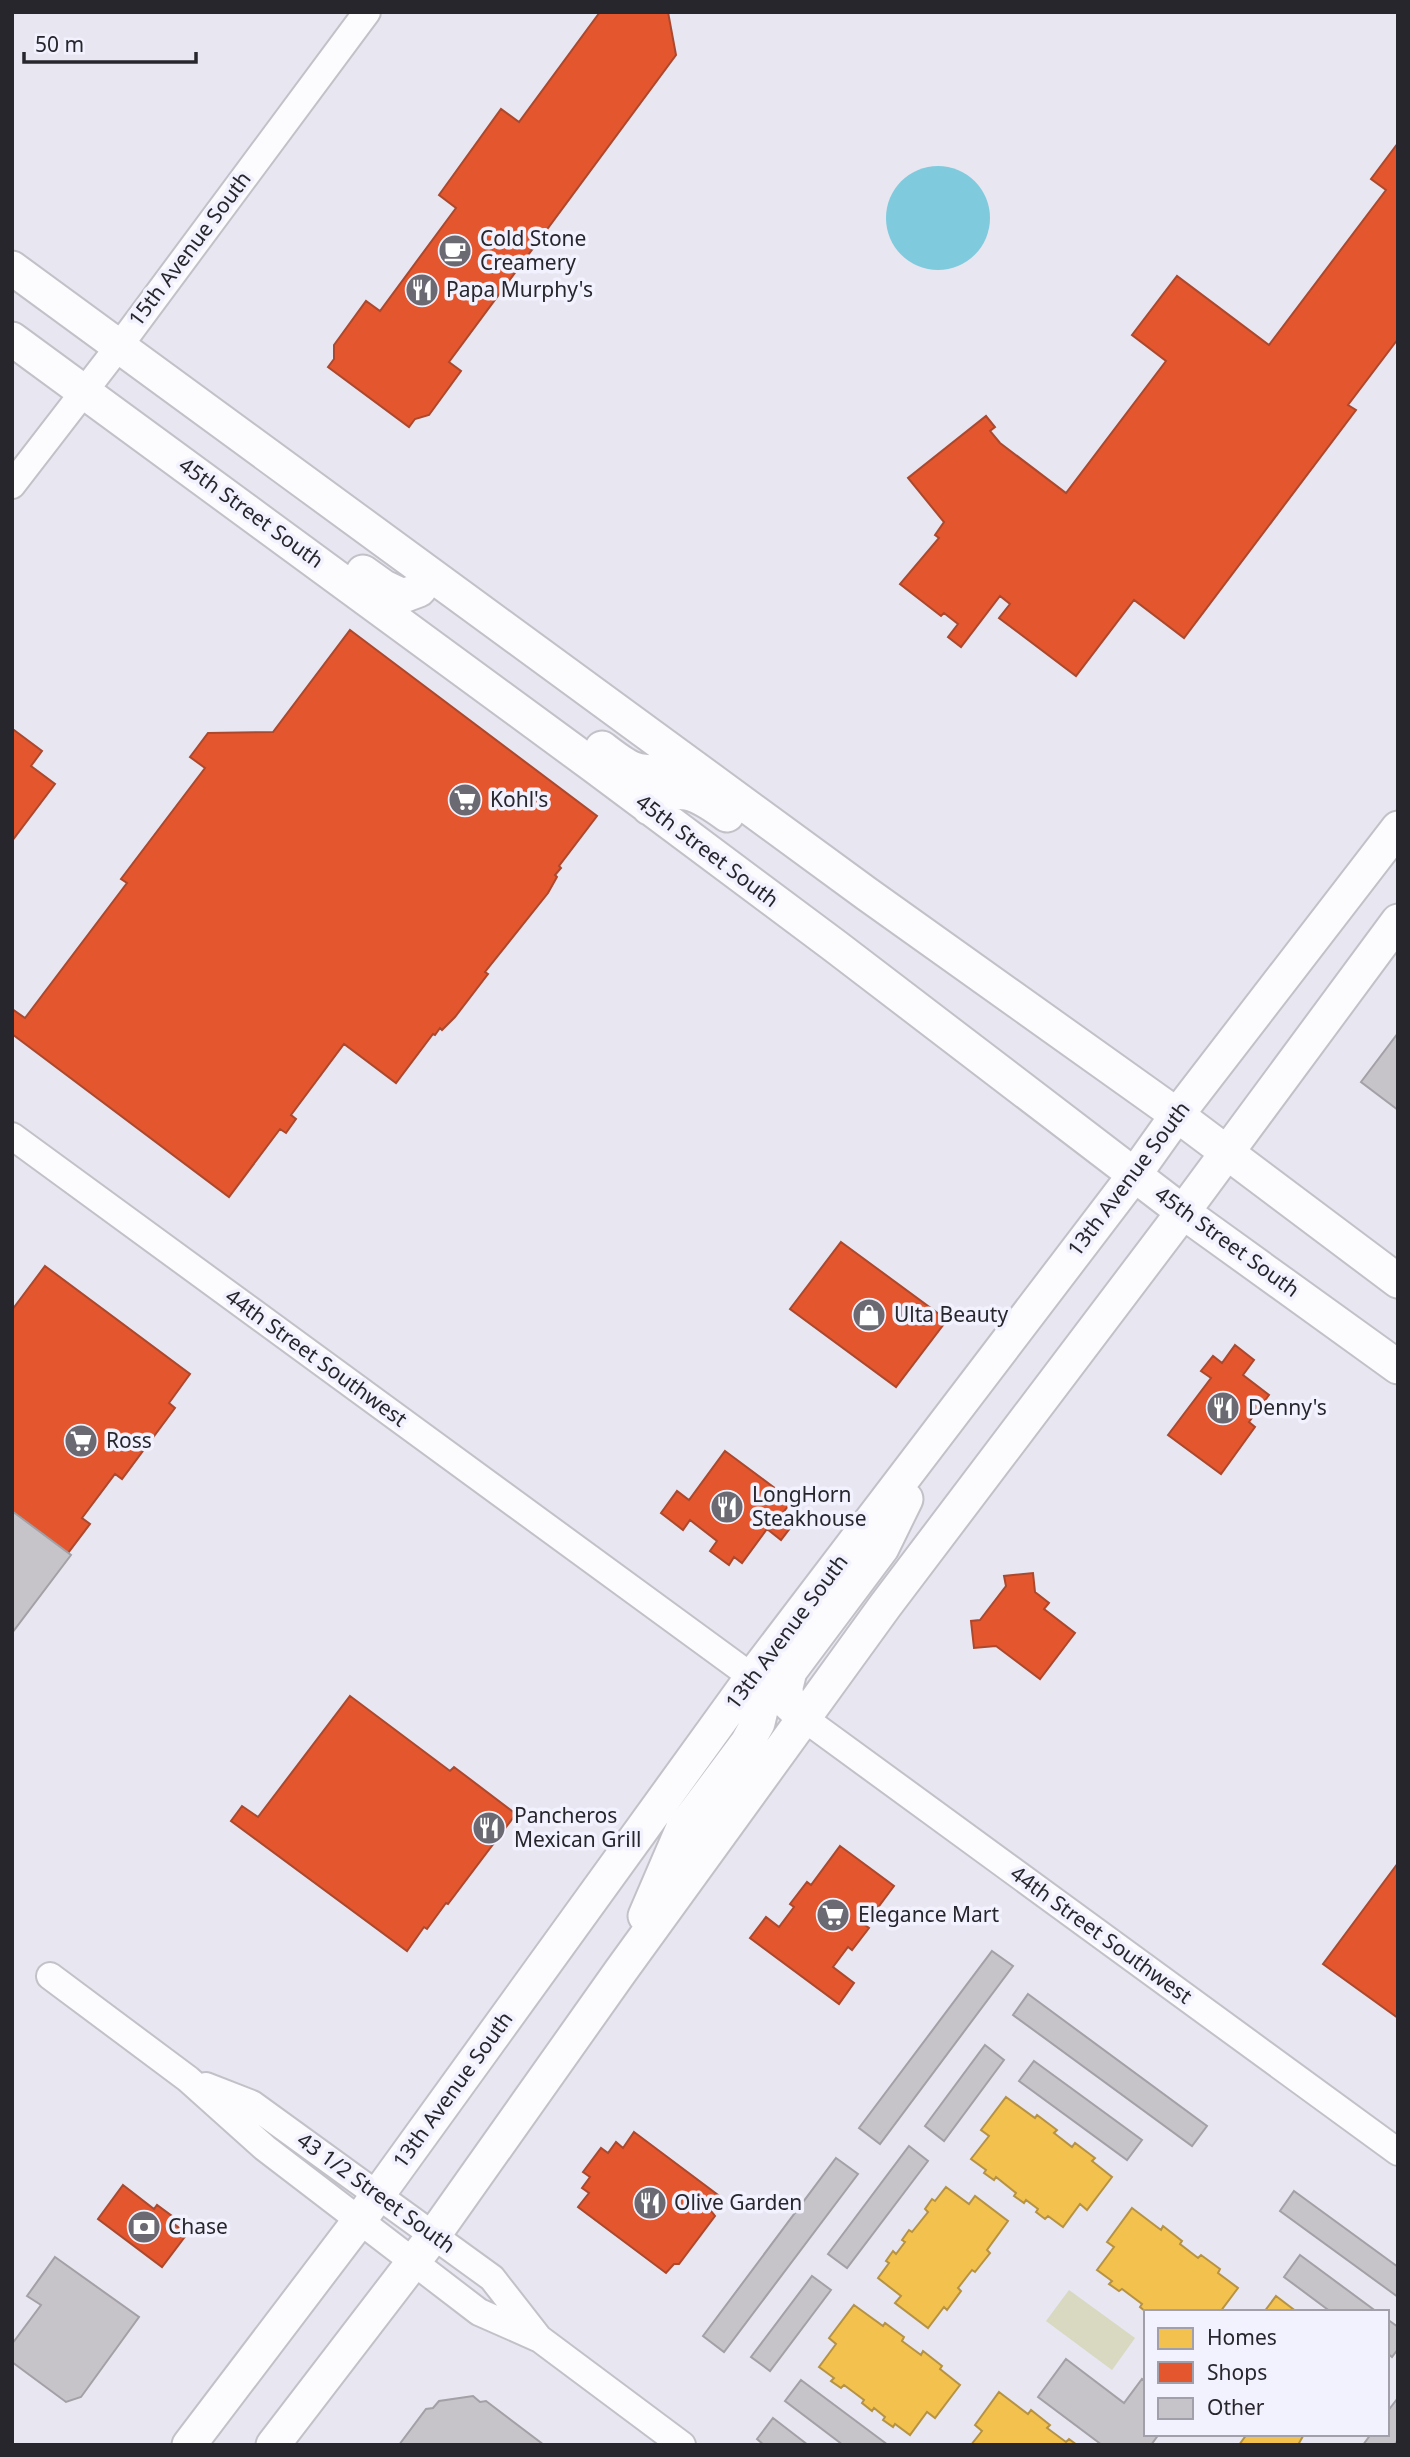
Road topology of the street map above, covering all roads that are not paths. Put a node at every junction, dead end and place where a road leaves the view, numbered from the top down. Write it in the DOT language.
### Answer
graph roads {
  1 [pos="367,12"];
  2 [pos="12,268"];
  3 [pos="12,339"];
  4 [pos="120,345"];
  5 [pos="84,391"];
  6 [pos="12,485"];
  7 [pos="263,522"];
  8 [pos="430,575"];
  9 [pos="408,629"];
  10 [pos="681,759"];
  11 [pos="649,808"];
  12 [pos="1398,828"];
  13 [pos="1398,921"];
  14 [pos="946,950"];
  15 [pos="1177,1115"];
  16 [pos="12,1136"];
  17 [pos="1226,1153"];
  18 [pos="1135,1174"];
  19 [pos="1183,1212"];
  20 [pos="1398,1281"];
  21 [pos="1368,1345"];
  22 [pos="1398,1359"];
  23 [pos="1398,1367"];
  24 [pos="940,1430"];
  25 [pos="752,1677"];
  26 [pos="805,1719"];
  27 [pos="620,1972"];
  28 [pos="50,1976"];
  29 [pos="188,2078"];
  30 [pos="1398,2152"];
  31 [pos="378,2194"];
  32 [pos="359,2221"];
  33 [pos="434,2235"];
  34 [pos="414,2262"];
  35 [pos="540,2339"];
  36 [pos="189,2445"];
  37 [pos="273,2445"];
  38 [pos="682,2445"];
  1 -- 4 [label="street, 15th Avenue South"];
  2 -- 4 [label="main road"];
  3 -- 5 [label="main road, 45th Street South"];
  4 -- 5 [label="street, 15th Avenue South"];
  4 -- 8 [label="main road"];
  5 -- 6 [label="street, 15th Avenue South"];
  5 -- 7 [label="main road, 45th Street South"];
  7 -- 8 [label="main road"];
  7 -- 9 [label="main road, 45th Street South"];
  8 -- 10 [label="main road"];
  9 -- 10 [label="main road"];
  9 -- 11 [label="main road, 45th Street South"];
  10 -- 14 [label="main road"];
  11 -- 14 [label="main road"];
  11 -- 18 [label="main road, 45th Street South"];
  12 -- 15 [label="main road, 13th Avenue South"];
  13 -- 17 [label="main road"];
  14 -- 15 [label="main road"];
  15 -- 17 [label="main road"];
  15 -- 18 [label="main road, 13th Avenue South"];
  16 -- 25 [label="street, 44th Street Southwest"];
  17 -- 19 [label="main road"];
  17 -- 20 [label="main road"];
  18 -- 19 [label="main road, 45th Street South"];
  18 -- 24 [label="main road, 13th Avenue South"];
  19 -- 21 [label="main road, 45th Street South"];
  19 -- 26 [label="main road"];
  21 -- 22 [label="main road"];
  21 -- 23 [label="main road, 45th Street South"];
  24 -- 25 [label="main road, 13th Avenue South"];
  24 -- 26 [label="main road"];
  25 -- 27 [label="main road"];
  25 -- 31 [label="main road, 13th Avenue South"];
  26 -- 27 [label="main road"];
  26 -- 30 [label="street, 44th Street Southwest"];
  27 -- 33 [label="main road"];
  28 -- 29 [label="street, 43 1/2 Street South"];
  29 -- 31 [label="street, 43 1/2 Street South"];
  29 -- 32 [label="street, 43 1/2 Street South"];
  31 -- 32 [label="main road, 13th Avenue South"];
  31 -- 33 [label="street, 43 1/2 Street South"];
  32 -- 34 [label="street, 43 1/2 Street South"];
  32 -- 36 [label="main road, 13th Avenue South"];
  33 -- 34 [label="main road"];
  33 -- 35 [label="street, 43 1/2 Street South"];
  34 -- 35 [label="street, 43 1/2 Street South"];
  34 -- 37 [label="main road"];
  35 -- 38 [label="street, 43 1/2 Street South"];
}
